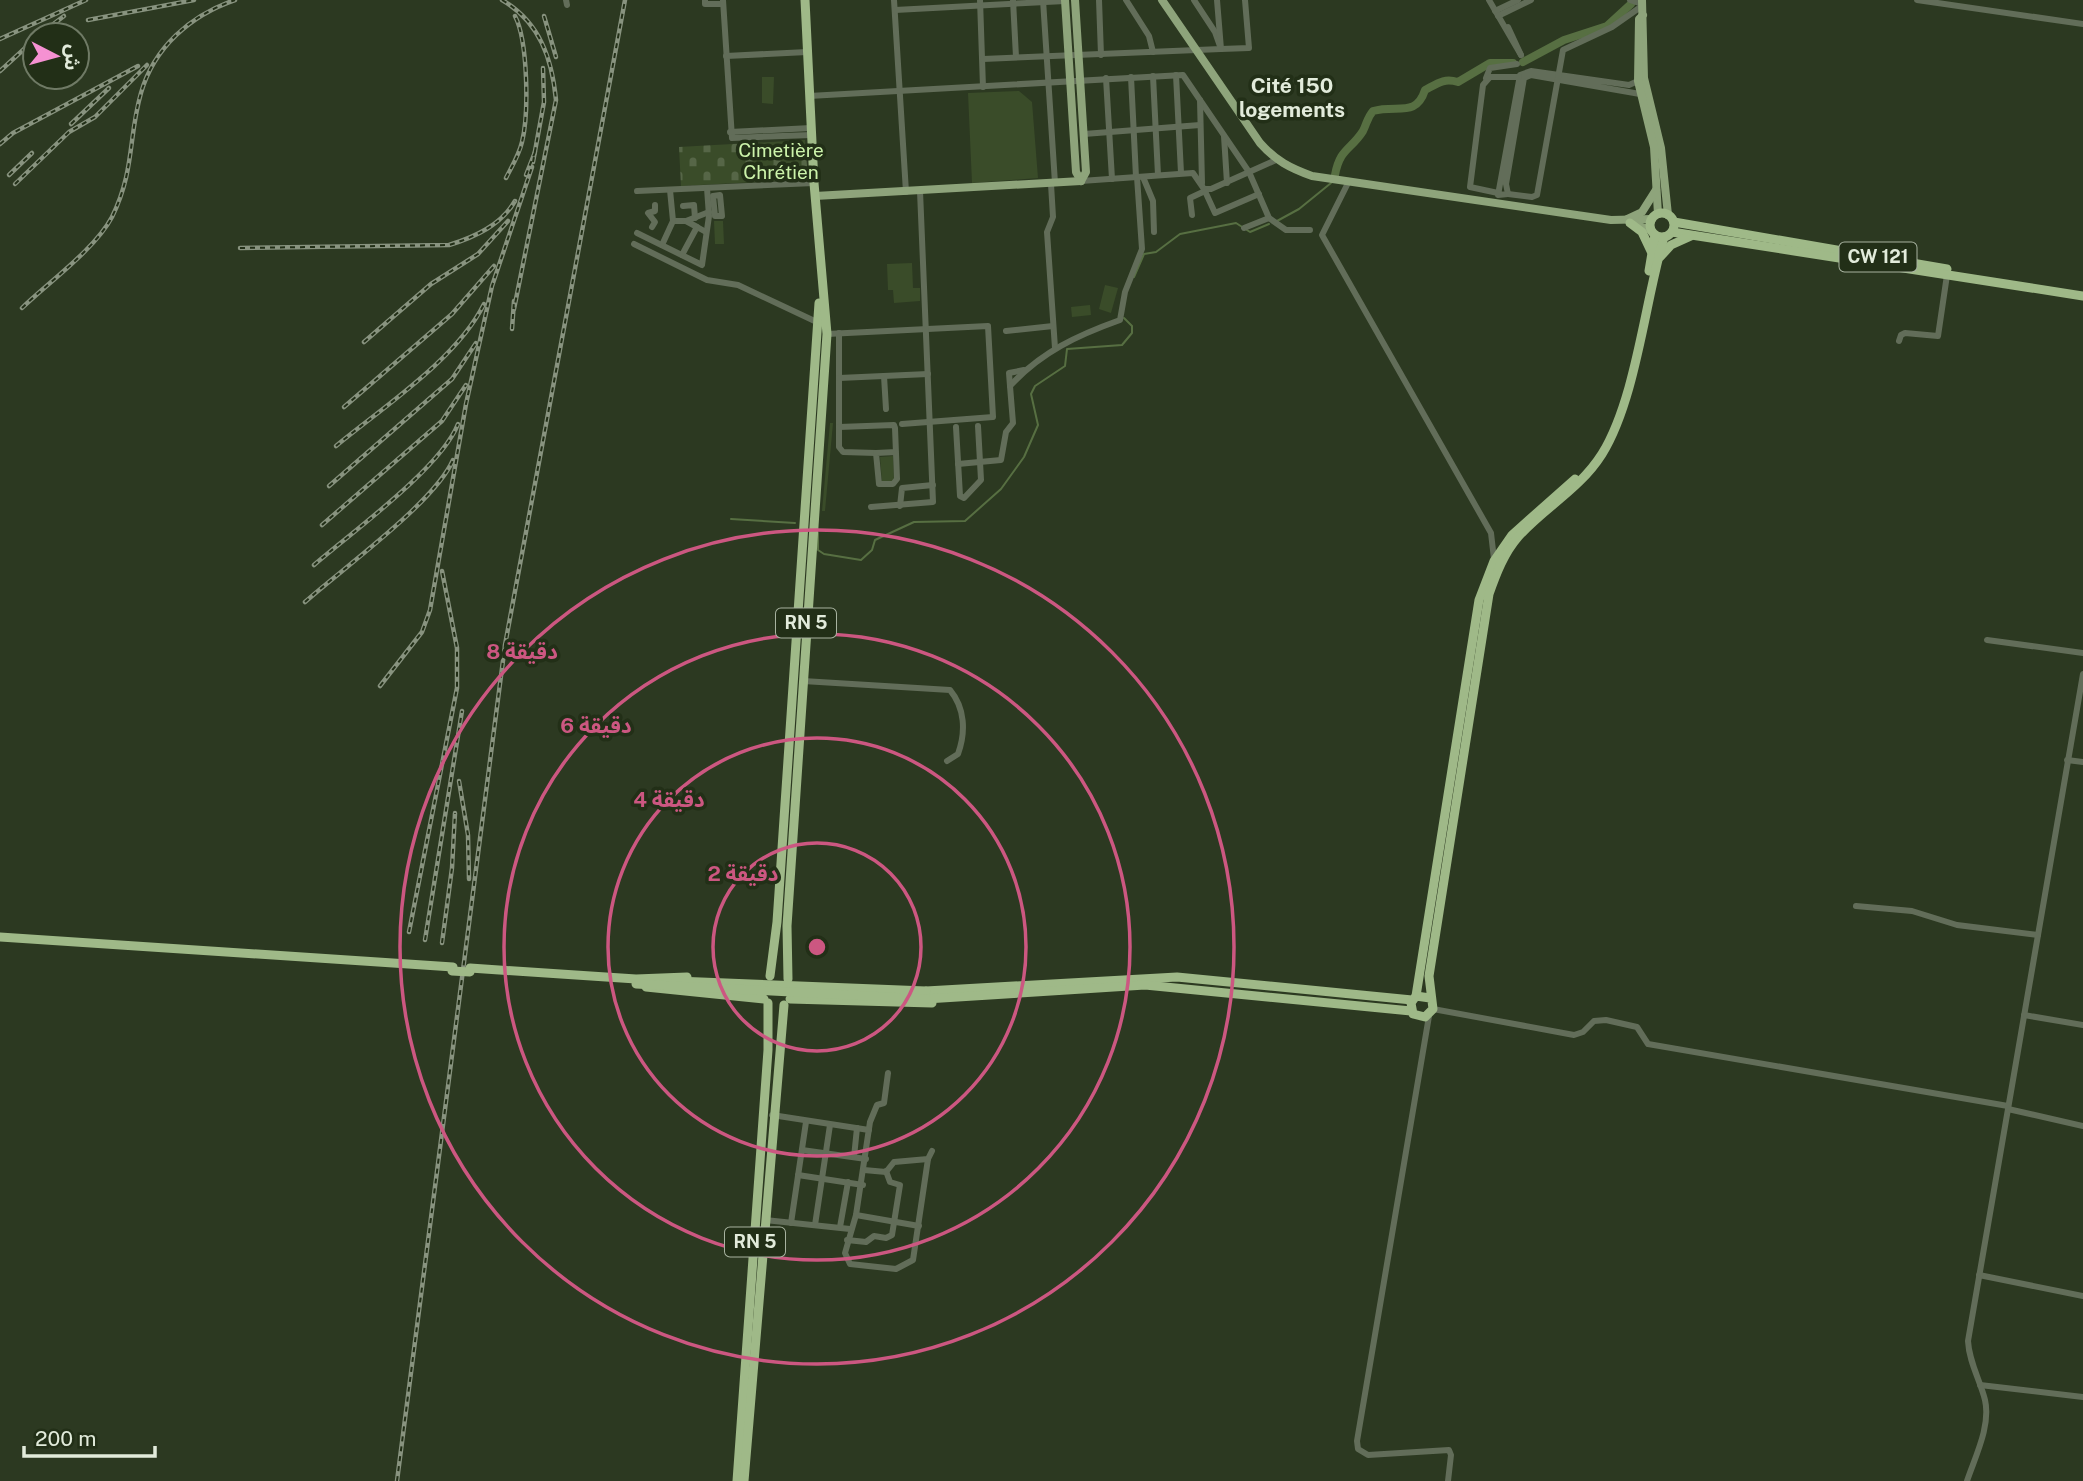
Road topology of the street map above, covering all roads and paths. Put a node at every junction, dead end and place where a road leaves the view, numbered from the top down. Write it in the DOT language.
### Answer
graph roads {
  1 [pos="705,0"];
  2 [pos="805,0"];
  3 [pos="894,0"];
  4 [pos="1075,0"];
  5 [pos="1098,0"];
  6 [pos="1126,0"];
  7 [pos="1162,0"];
  8 [pos="1194,0"];
  9 [pos="1217,0"];
  10 [pos="1245,0"];
  11 [pos="1492,0"];
  12 [pos="1518,0"];
  13 [pos="1531,0"];
  14 [pos="1630,0"];
  15 [pos="1917,0"];
  16 [pos="1043,1"];
  17 [pos="1065,1"];
  18 [pos="723,2"];
  19 [pos="1014,2"];
  20 [pos="980,3"];
  21 [pos="931,4"];
  22 [pos="1642,6"];
  23 [pos="895,10"];
  24 [pos="1498,13"];
  25 [pos="2083,24"];
  26 [pos="1221,49"];
  27 [pos="1196,50"];
  28 [pos="807,52"];
  29 [pos="1153,52"];
  30 [pos="1101,55"];
  31 [pos="726,56"];
  32 [pos="1046,56"];
  33 [pos="1069,56"];
  34 [pos="1079,56"];
  35 [pos="1016,57"];
  36 [pos="982,58"];
  37 [pos="1517,64"];
  38 [pos="1153,75"];
  39 [pos="1176,75"];
  40 [pos="1522,76"];
  41 [pos="1131,77"];
  42 [pos="1557,77"];
  43 [pos="1106,78"];
  44 [pos="1486,78"];
  45 [pos="1081,80"];
  46 [pos="1070,81"];
  47 [pos="1638,81"];
  48 [pos="1049,84"];
  49 [pos="983,87"];
  50 [pos="900,91"];
  51 [pos="1640,94"];
  52 [pos="809,96"];
  53 [pos="1200,100"];
  54 [pos="1200,125"];
  55 [pos="1178,127"];
  56 [pos="1156,129"];
  57 [pos="1133,130"];
  58 [pos="811,132"];
  59 [pos="1110,132"];
  60 [pos="1084,134"];
  61 [pos="1224,136"];
  62 [pos="1276,160"];
  63 [pos="1249,172"];
  64 [pos="1181,173"];
  65 [pos="1158,175"];
  66 [pos="1138,177"];
  67 [pos="1112,179"];
  68 [pos="1080,181"];
  69 [pos="1349,181"];
  70 [pos="814,183"];
  71 [pos="1053,183"];
  72 [pos="1227,183"];
  73 [pos="1658,184"];
  74 [pos="707,188"];
  75 [pos="1204,188"];
  76 [pos="670,190"];
  77 [pos="637,191"];
  78 [pos="920,191"];
  79 [pos="906,192"];
  80 [pos="1498,193"];
  81 [pos="1259,194"];
  82 [pos="1508,194"];
  83 [pos="815,196"];
  84 [pos="683,206"];
  85 [pos="713,208"];
  86 [pos="672,212"];
  87 [pos="1670,214"];
  88 [pos="1192,215"];
  89 [pos="1655,217"];
  90 [pos="695,218"];
  91 [pos="1611,220"];
  92 [pos="673,221"];
  93 [pos="686,221"];
  94 [pos="1272,221"];
  95 [pos="1628,222"];
  96 [pos="1685,224"];
  97 [pos="652,227"];
  98 [pos="697,227"];
  99 [pos="1244,228"];
  100 [pos="1310,230"];
  101 [pos="706,232"];
  102 [pos="1154,232"];
  103 [pos="637,233"];
  104 [pos="1661,234"];
  105 [pos="1697,234"];
  106 [pos="679,237"];
  107 [pos="689,241"];
  108 [pos="634,244"];
  109 [pos="662,245"];
  110 [pos="682,255"];
  111 [pos="1655,258"];
  112 [pos="1947,275"];
  113 [pos="2083,294"];
  114 [pos="1053,326"];
  115 [pos="824,327"];
  116 [pos="926,329"];
  117 [pos="1006,331"];
  118 [pos="839,333"];
  119 [pos="1899,341"];
  120 [pos="1055,348"];
  121 [pos="928,374"];
  122 [pos="820,376"];
  123 [pos="884,376"];
  124 [pos="839,378"];
  125 [pos="886,409"];
  126 [pos="931,422"];
  127 [pos="902,424"];
  128 [pos="978,426"];
  129 [pos="839,427"];
  130 [pos="956,427"];
  131 [pos="896,452"];
  132 [pos="876,453"];
  133 [pos="980,462"];
  134 [pos="958,464"];
  135 [pos="933,485"];
  136 [pos="900,506"];
  137 [pos="871,508"];
  138 [pos="1494,561"];
  139 [pos="1987,640"];
  140 [pos="2083,653"];
  141 [pos="2083,674"];
  142 [pos="803,681"];
  143 [pos="2067,760"];
  144 [pos="947,761"];
  145 [pos="2083,762"];
  146 [pos="1856,906"];
  147 [pos="2038,935"];
  148 [pos="0,937"];
  149 [pos="0,943"];
  150 [pos="453,969"];
  151 [pos="768,978"];
  152 [pos="789,980"];
  153 [pos="636,982"];
  154 [pos="970,994"];
  155 [pos="1414,998"];
  156 [pos="1430,998"];
  157 [pos="766,1001"];
  158 [pos="787,1002"];
  159 [pos="1431,1012"];
  160 [pos="1414,1013"];
  161 [pos="2024,1015"];
  162 [pos="2083,1024"];
  163 [pos="1422,1042"];
  164 [pos="888,1073"];
  165 [pos="2008,1107"];
  166 [pos="772,1115"];
  167 [pos="806,1122"];
  168 [pos="830,1125"];
  169 [pos="2083,1126"];
  170 [pos="857,1128"];
  171 [pos="869,1130"];
  172 [pos="802,1150"];
  173 [pos="932,1152"];
  174 [pos="825,1154"];
  175 [pos="854,1157"];
  176 [pos="866,1159"];
  177 [pos="929,1159"];
  178 [pos="864,1170"];
  179 [pos="886,1171"];
  180 [pos="798,1175"];
  181 [pos="822,1178"];
  182 [pos="848,1182"];
  183 [pos="863,1185"];
  184 [pos="856,1215"];
  185 [pos="765,1220"];
  186 [pos="896,1221"];
  187 [pos="791,1223"];
  188 [pos="815,1225"];
  189 [pos="919,1226"];
  190 [pos="840,1227"];
  191 [pos="850,1229"];
  192 [pos="847,1240"];
  193 [pos="1979,1275"];
  194 [pos="2083,1296"];
  195 [pos="1980,1385"];
  196 [pos="2083,1397"];
  197 [pos="737,1481"];
  198 [pos="744,1481"];
  199 [pos="1448,1481"];
  200 [pos="1967,1481"];
  1 -- 18 [label="street"];
  2 -- 28 [label="highway, RN 5"];
  3 -- 23 [label="street"];
  4 -- 34 [label="main road"];
  5 -- 30 [label="street"];
  6 -- 29 [label="street"];
  7 -- 27 [label="main road"];
  8 -- 26 [label="street"];
  9 -- 26 [label="street"];
  10 -- 26 [label="street"];
  11 -- 24 [label="street"];
  12 -- 24 [label="street"];
  13 -- 24 [label="street"];
  14 -- 22 [label="street"];
  15 -- 25 [label="street"];
  16 -- 17 [label="street"];
  16 -- 19 [label="street"];
  16 -- 32 [label="street"];
  17 -- 33 [label="main road"];
  18 -- 31 [label="street"];
  19 -- 20 [label="street"];
  19 -- 35 [label="street"];
  20 -- 21 [label="street"];
  20 -- 36 [label="street"];
  21 -- 23 [label="street"];
  22 -- 42 [label="street"];
  22 -- 47 [label="main road"];
  22 -- 87 [label="main road"];
  23 -- 50 [label="street"];
  24 -- 24 [label="street"];
  26 -- 27 [label="street"];
  27 -- 29 [label="street"];
  27 -- 62 [label="main road"];
  28 -- 31 [label="street"];
  28 -- 52 [label="highway, RN 5"];
  29 -- 30 [label="street"];
  30 -- 34 [label="street"];
  31 -- 58 [label="street"];
  32 -- 33 [label="street"];
  32 -- 35 [label="street"];
  32 -- 48 [label="street"];
  33 -- 34 [label="street"];
  33 -- 46 [label="main road"];
  34 -- 45 [label="main road"];
  35 -- 36 [label="street"];
  36 -- 49 [label="street"];
  37 -- 44 [label="street"];
  38 -- 39 [label="street"];
  38 -- 41 [label="street"];
  38 -- 56 [label="street"];
  39 -- 53 [label="street"];
  39 -- 55 [label="street"];
  40 -- 42 [label="street"];
  40 -- 44 [label="street"];
  40 -- 80 [label="street"];
  40 -- 82 [label="street"];
  41 -- 43 [label="street"];
  41 -- 57 [label="street"];
  42 -- 47 [label="street"];
  42 -- 51 [label="street"];
  42 -- 82 [label="street"];
  43 -- 45 [label="street"];
  43 -- 59 [label="street"];
  44 -- 80 [label="street"];
  45 -- 46 [label="street"];
  45 -- 60 [label="main road"];
  46 -- 48 [label="street"];
  46 -- 68 [label="main road"];
  47 -- 51 [label="main road"];
  48 -- 49 [label="street"];
  48 -- 71 [label="street"];
  49 -- 50 [label="street"];
  50 -- 52 [label="street"];
  50 -- 79 [label="street"];
  51 -- 73 [label="main road"];
  52 -- 58 [label="highway, RN 5"];
  53 -- 54 [label="street"];
  53 -- 61 [label="street"];
  54 -- 55 [label="street"];
  54 -- 75 [label="street"];
  55 -- 56 [label="street"];
  55 -- 64 [label="street"];
  56 -- 57 [label="street"];
  56 -- 65 [label="street"];
  57 -- 59 [label="street"];
  57 -- 66 [label="street"];
  58 -- 70 [label="highway, RN 5"];
  59 -- 60 [label="street"];
  59 -- 67 [label="street"];
  60 -- 68 [label="main road"];
  61 -- 63 [label="street"];
  61 -- 72 [label="street"];
  62 -- 63 [label="street"];
  62 -- 69 [label="main road"];
  63 -- 72 [label="street"];
  63 -- 81 [label="street"];
  64 -- 65 [label="street"];
  64 -- 75 [label="street"];
  65 -- 66 [label="street"];
  66 -- 67 [label="street"];
  66 -- 102 [label="street"];
  66 -- 120 [label="street"];
  67 -- 68 [label="street"];
  68 -- 71 [label="main road"];
  69 -- 91 [label="main road"];
  69 -- 138 [label="street"];
  70 -- 74 [label="street"];
  70 -- 83 [label="highway, RN 5"];
  71 -- 78 [label="main road"];
  71 -- 114 [label="street"];
  72 -- 75 [label="street"];
  73 -- 89 [label="main road"];
  73 -- 91 [label="main road"];
  74 -- 76 [label="street"];
  74 -- 85 [label="street"];
  75 -- 81 [label="street"];
  75 -- 88 [label="street"];
  76 -- 77 [label="street"];
  76 -- 86 [label="street"];
  78 -- 79 [label="main road"];
  78 -- 116 [label="street"];
  79 -- 83 [label="main road"];
  80 -- 82 [label="street"];
  81 -- 94 [label="street"];
  83 -- 115 [label="highway, RN 5"];
  84 -- 90 [label="street"];
  85 -- 90 [label="street"];
  85 -- 101 [label="street"];
  86 -- 92 [label="street"];
  86 -- 97 [label="street"];
  87 -- 89 [label="highway"];
  87 -- 96 [label="highway, CW 121"];
  87 -- 96 [label="highway"];
  87 -- 104 [label="highway"];
  89 -- 95 [label="main road"];
  89 -- 104 [label="highway"];
  90 -- 93 [label="street"];
  91 -- 95 [label="main road"];
  92 -- 93 [label="street"];
  92 -- 109 [label="street"];
  93 -- 98 [label="street"];
  94 -- 99 [label="street"];
  94 -- 100 [label="street"];
  95 -- 104 [label="main road"];
  95 -- 111 [label="highway"];
  96 -- 113 [label="highway, CW 121"];
  98 -- 101 [label="street"];
  98 -- 107 [label="street"];
  101 -- 110 [label="street"];
  103 -- 109 [label="street"];
  104 -- 105 [label="highway"];
  104 -- 111 [label="highway"];
  105 -- 111 [label="highway"];
  105 -- 112 [label="highway"];
  106 -- 107 [label="street"];
  107 -- 110 [label="street"];
  108 -- 115 [label="street"];
  109 -- 110 [label="street"];
  111 -- 138 [label="highway"];
  111 -- 156 [label="highway"];
  112 -- 113 [label="highway"];
  112 -- 119 [label="street"];
  114 -- 117 [label="street"];
  114 -- 120 [label="street"];
  115 -- 118 [label="street"];
  115 -- 122 [label="highway, RN 5"];
  116 -- 118 [label="street"];
  116 -- 121 [label="street"];
  116 -- 126 [label="street"];
  118 -- 124 [label="street"];
  120 -- 133 [label="street"];
  121 -- 123 [label="street"];
  121 -- 126 [label="street"];
  122 -- 142 [label="highway, RN 5"];
  122 -- 151 [label="highway, RN 5"];
  123 -- 124 [label="street"];
  123 -- 125 [label="street"];
  124 -- 129 [label="street"];
  126 -- 127 [label="street"];
  126 -- 135 [label="street"];
  128 -- 133 [label="street"];
  129 -- 131 [label="street"];
  129 -- 132 [label="street"];
  130 -- 134 [label="street"];
  131 -- 132 [label="street"];
  131 -- 132 [label="street"];
  133 -- 134 [label="street"];
  133 -- 134 [label="street"];
  135 -- 136 [label="street"];
  135 -- 136 [label="street"];
  136 -- 137 [label="street"];
  138 -- 155 [label="highway"];
  139 -- 140 [label="street"];
  141 -- 143 [label="street"];
  142 -- 144 [label="street"];
  142 -- 152 [label="highway, RN 5"];
  143 -- 145 [label="street"];
  143 -- 147 [label="street"];
  146 -- 147 [label="street"];
  147 -- 161 [label="street"];
  148 -- 150 [label="highway"];
  149 -- 150 [label="highway"];
  150 -- 153 [label="highway, bridge"];
  151 -- 152 [label="highway"];
  151 -- 153 [label="highway"];
  151 -- 157 [label="highway"];
  152 -- 154 [label="highway"];
  152 -- 158 [label="highway"];
  153 -- 154 [label="highway, bridge"];
  153 -- 157 [label="highway"];
  154 -- 155 [label="highway"];
  154 -- 158 [label="highway"];
  154 -- 160 [label="highway"];
  155 -- 156 [label="highway"];
  155 -- 160 [label="highway"];
  156 -- 159 [label="highway"];
  157 -- 158 [label="highway"];
  157 -- 197 [label="highway, RN 5"];
  158 -- 166 [label="highway, RN 5"];
  159 -- 160 [label="highway"];
  159 -- 163 [label="street"];
  159 -- 165 [label="street"];
  160 -- 163 [label="street"];
  161 -- 162 [label="street"];
  161 -- 165 [label="street"];
  163 -- 199 [label="street"];
  164 -- 171 [label="street"];
  165 -- 169 [label="street"];
  165 -- 193 [label="street"];
  166 -- 167 [label="street"];
  166 -- 185 [label="highway, RN 5"];
  167 -- 168 [label="street"];
  167 -- 172 [label="street"];
  168 -- 170 [label="street"];
  168 -- 174 [label="street"];
  170 -- 171 [label="street"];
  170 -- 175 [label="street"];
  171 -- 176 [label="street"];
  172 -- 174 [label="street"];
  172 -- 180 [label="street"];
  173 -- 177 [label="street"];
  174 -- 175 [label="street"];
  174 -- 181 [label="street"];
  175 -- 176 [label="street"];
  176 -- 178 [label="street"];
  177 -- 179 [label="street"];
  177 -- 189 [label="street"];
  178 -- 179 [label="street"];
  178 -- 183 [label="street"];
  179 -- 186 [label="street"];
  180 -- 181 [label="street"];
  180 -- 187 [label="street"];
  181 -- 182 [label="street"];
  181 -- 188 [label="street"];
  182 -- 183 [label="street"];
  182 -- 190 [label="street"];
  183 -- 184 [label="street"];
  184 -- 186 [label="street"];
  184 -- 191 [label="street"];
  185 -- 187 [label="street"];
  185 -- 198 [label="highway, RN 5"];
  186 -- 189 [label="street"];
  186 -- 192 [label="street"];
  187 -- 188 [label="street"];
  188 -- 190 [label="street"];
  189 -- 192 [label="street"];
  190 -- 191 [label="street"];
  191 -- 192 [label="street"];
  193 -- 194 [label="street"];
  193 -- 195 [label="street"];
  195 -- 196 [label="street"];
  195 -- 200 [label="street"];
}
